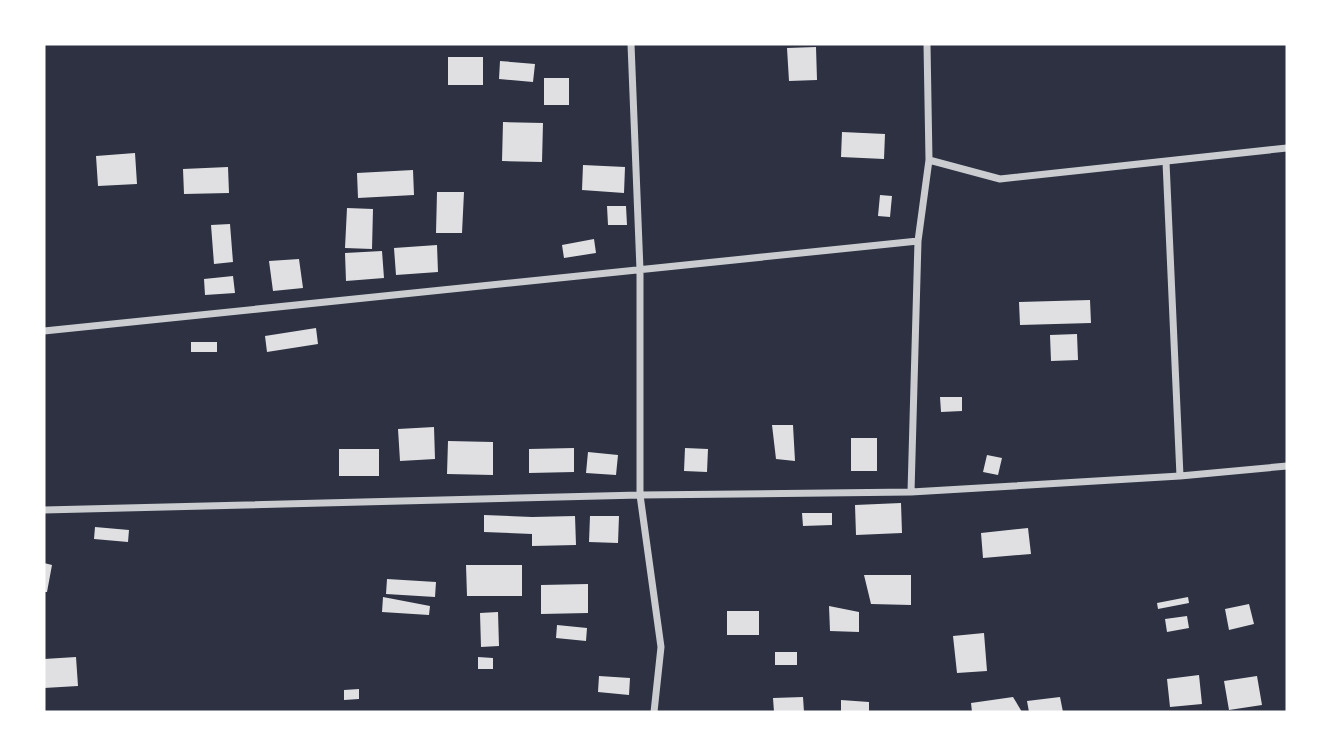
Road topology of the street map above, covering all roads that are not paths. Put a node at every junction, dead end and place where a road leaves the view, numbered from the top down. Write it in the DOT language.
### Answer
graph roads {
  1 [pos="631,44"];
  2 [pos="927,44"];
  3 [pos="1287,148"];
  4 [pos="929,160"];
  5 [pos="1166,162"];
  6 [pos="918,241"];
  7 [pos="640,270"];
  8 [pos="44,331"];
  9 [pos="1287,466"];
  10 [pos="1180,475"];
  11 [pos="911,492"];
  12 [pos="640,495"];
  13 [pos="44,510"];
  14 [pos="653,712"];
  1 -- 7 [label="street"];
  2 -- 4 [label="street"];
  3 -- 5 [label="street"];
  4 -- 5 [label="street"];
  4 -- 6 [label="street"];
  5 -- 10 [label="street"];
  6 -- 7 [label="street"];
  6 -- 11 [label="street"];
  7 -- 8 [label="street"];
  7 -- 12 [label="street"];
  9 -- 10 [label="street"];
  10 -- 11 [label="street"];
  11 -- 12 [label="street"];
  12 -- 13 [label="street"];
  12 -- 14 [label="street"];
}
